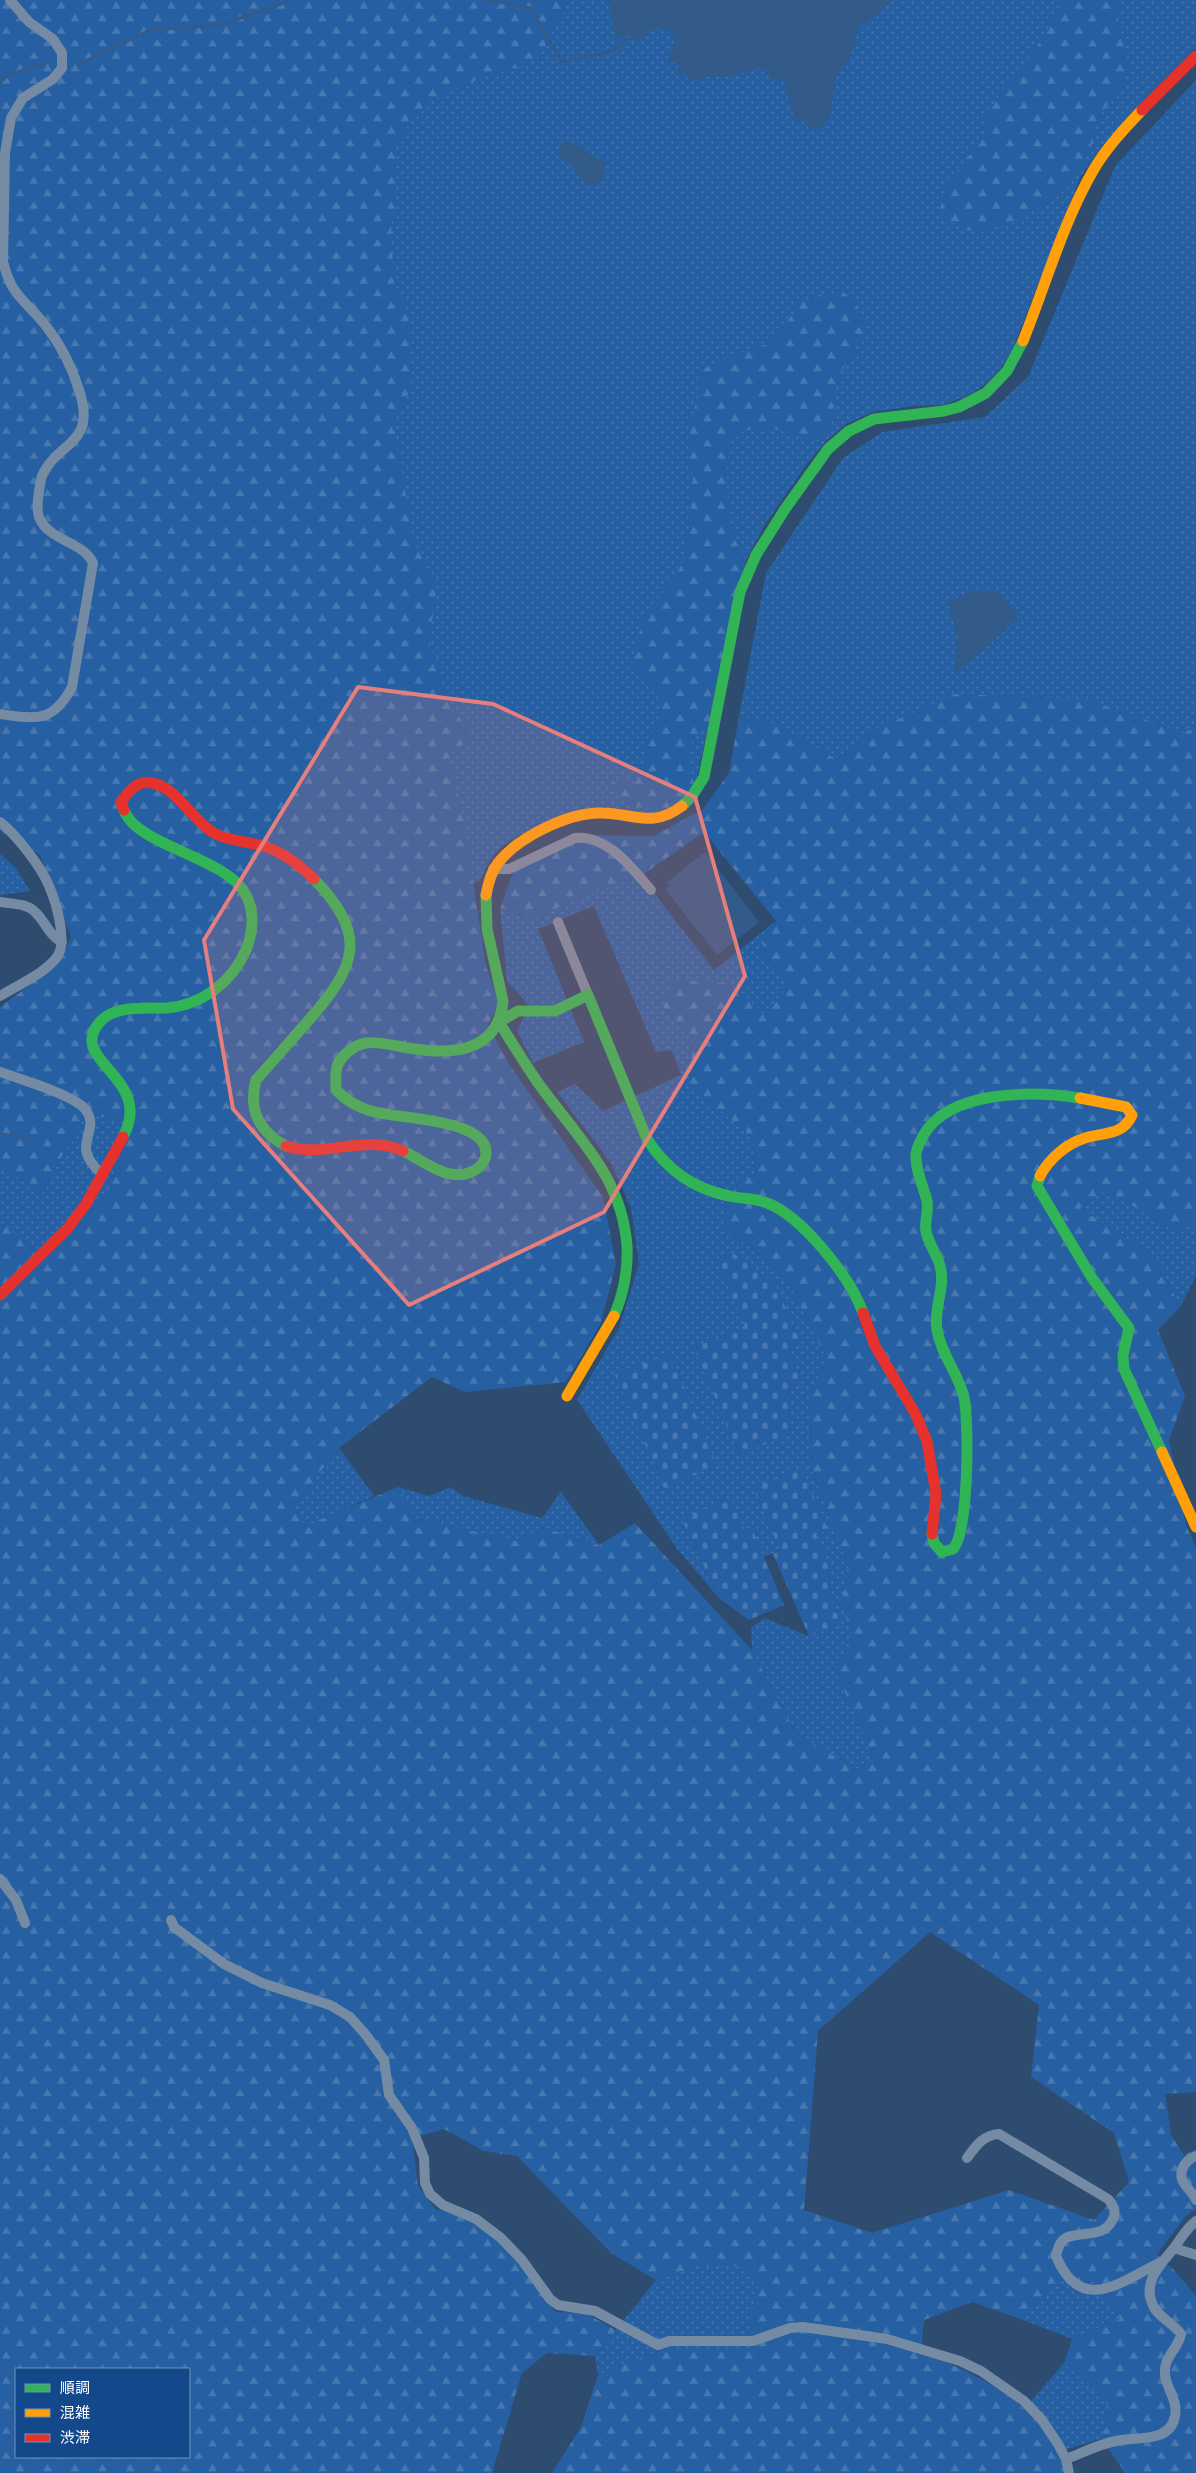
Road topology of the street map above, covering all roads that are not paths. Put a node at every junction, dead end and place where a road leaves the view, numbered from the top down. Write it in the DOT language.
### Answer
graph roads {
  1 [pos="10,0"];
  2 [pos="1196,56"];
  3 [pos="0,714"];
  4 [pos="0,822"];
  5 [pos="493,869"];
  6 [pos="651,890"];
  7 [pos="0,902"];
  8 [pos="558,922"];
  9 [pos="62,942"];
  10 [pos="588,995"];
  11 [pos="0,996"];
  12 [pos="499,1022"];
  13 [pos="0,1072"];
  14 [pos="102,1174"];
  15 [pos="0,1295"];
  16 [pos="567,1396"];
  17 [pos="1196,1527"];
  18 [pos="0,1879"];
  19 [pos="171,1920"];
  20 [pos="25,1923"];
  21 [pos="1196,2156"];
  22 [pos="967,2158"];
  23 [pos="1196,2200"];
  24 [pos="1196,2221"];
  25 [pos="1174,2248"];
  26 [pos="1196,2255"];
  27 [pos="1161,2262"];
  28 [pos="1066,2459"];
  29 [pos="1069,2473"];
  1 -- 3 [label="street"];
  2 -- 5 [label="street"];
  4 -- 9 [label="street"];
  5 -- 6 [label="street"];
  5 -- 12 [label="street"];
  7 -- 9 [label="street"];
  8 -- 10 [label="street"];
  9 -- 11 [label="street"];
  10 -- 12 [label="street"];
  10 -- 17 [label="street"];
  12 -- 14 [label="street"];
  12 -- 16 [label="street"];
  13 -- 14 [label="street"];
  14 -- 15 [label="street"];
  18 -- 20 [label="street"];
  19 -- 28 [label="street"];
  21 -- 23 [label="street"];
  22 -- 27 [label="street"];
  24 -- 25 [label="street"];
  25 -- 26 [label="street"];
  25 -- 27 [label="street"];
  27 -- 28 [label="street"];
  28 -- 29 [label="street"];
}
